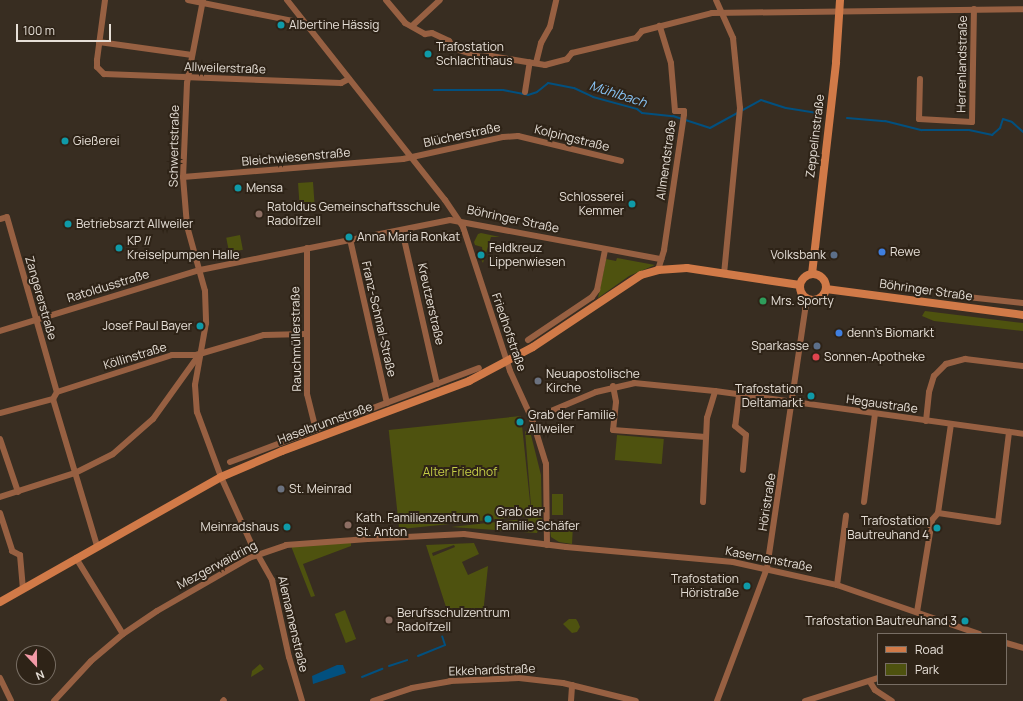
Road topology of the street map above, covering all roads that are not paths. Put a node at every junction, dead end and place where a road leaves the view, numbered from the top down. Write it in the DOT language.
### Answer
graph roads {
  1 [pos="105,0"];
  2 [pos="188,0"];
  3 [pos="287,0"];
  4 [pos="386,0"];
  5 [pos="440,0"];
  6 [pos="556,0"];
  7 [pos="716,0"];
  8 [pos="840,0"];
  9 [pos="203,1"];
  10 [pos="974,9"];
  11 [pos="1023,9"];
  12 [pos="840,10"];
  13 [pos="723,13"];
  14 [pos="303,23"];
  15 [pos="412,26"];
  16 [pos="660,26"];
  17 [pos="99,42"];
  18 [pos="192,55"];
  19 [pos="533,63"];
  20 [pos="188,77"];
  21 [pos="349,79"];
  22 [pos="920,79"];
  23 [pos="525,92"];
  24 [pos="518,136"];
  25 [pos="410,157"];
  26 [pos="621,161"];
  27 [pos="183,177"];
  28 [pos="0,219"];
  29 [pos="459,220"];
  30 [pos="402,230"];
  31 [pos="350,240"];
  32 [pos="307,248"];
  33 [pos="605,250"];
  34 [pos="661,259"];
  35 [pos="200,270"];
  36 [pos="658,270"];
  37 [pos="724,274"];
  38 [pos="812,274"];
  39 [pos="800,285"];
  40 [pos="826,288"];
  41 [pos="943,290"];
  42 [pos="807,298"];
  43 [pos="1023,303"];
  44 [pos="1023,315"];
  45 [pos="36,320"];
  46 [pos="0,330"];
  47 [pos="305,334"];
  48 [pos="528,340"];
  49 [pos="200,354"];
  50 [pos="507,362"];
  51 [pos="1023,366"];
  52 [pos="479,368"];
  53 [pos="437,384"];
  54 [pos="614,386"];
  55 [pos="716,391"];
  56 [pos="57,392"];
  57 [pos="739,395"];
  58 [pos="53,400"];
  59 [pos="387,403"];
  60 [pos="792,404"];
  61 [pos="0,413"];
  62 [pos="875,414"];
  63 [pos="532,419"];
  64 [pos="926,421"];
  65 [pos="951,424"];
  66 [pos="316,430"];
  67 [pos="1008,432"];
  68 [pos="1023,434"];
  69 [pos="706,437"];
  70 [pos="0,439"];
  71 [pos="230,462"];
  72 [pos="743,470"];
  73 [pos="75,473"];
  74 [pos="221,477"];
  75 [pos="18,492"];
  76 [pos="0,497"];
  77 [pos="703,502"];
  78 [pos="864,502"];
  79 [pos="0,513"];
  80 [pos="938,513"];
  81 [pos="846,516"];
  82 [pos="547,545"];
  83 [pos="97,546"];
  84 [pos="258,554"];
  85 [pos="76,558"];
  86 [pos="767,568"];
  87 [pos="836,585"];
  88 [pos="23,588"];
  89 [pos="0,602"];
  90 [pos="917,612"];
  91 [pos="968,632"];
  92 [pos="123,634"];
  93 [pos="1007,643"];
  94 [pos="1023,648"];
  95 [pos="0,678"];
  96 [pos="877,678"];
  97 [pos="870,682"];
  98 [pos="572,685"];
  99 [pos="11,701"];
  100 [pos="54,701"];
  101 [pos="302,701"];
  102 [pos="373,701"];
  103 [pos="570,701"];
  104 [pos="636,701"];
  105 [pos="717,701"];
  106 [pos="805,701"];
  107 [pos="892,701"];
  1 -- 17 [label="street"];
  2 -- 9 [label="street"];
  3 -- 14 [label="street, Böhringer Straße"];
  4 -- 15 [label="street, Herrenlandstraße"];
  5 -- 15 [label="street"];
  6 -- 19 [label="street"];
  7 -- 13 [label="street"];
  8 -- 12 [label="main road, Zeppelinstraße"];
  9 -- 14 [label="street"];
  9 -- 18 [label="street, Schwertstraße"];
  10 -- 11 [label="street, Herrenlandstraße"];
  10 -- 12 [label="street, Herrenlandstraße"];
  10 -- 22 [label="street, Herrenlandstraße"];
  12 -- 13 [label="street, Herrenlandstraße"];
  12 -- 38 [label="main road, Zeppelinstraße"];
  13 -- 16 [label="street, Herrenlandstraße"];
  13 -- 37 [label="street"];
  14 -- 21 [label="street, Böhringer Straße"];
  15 -- 19 [label="street, Herrenlandstraße"];
  16 -- 19 [label="street, Herrenlandstraße"];
  16 -- 34 [label="street, Allmendstraße"];
  17 -- 18 [label="street"];
  17 -- 20 [label="street, Allweilerstraße"];
  18 -- 20 [label="street, Schwertstraße"];
  19 -- 23 [label="street"];
  20 -- 21 [label="street, Allweilerstraße"];
  20 -- 27 [label="street, Schwertstraße"];
  21 -- 25 [label="street, Böhringer Straße"];
  24 -- 25 [label="street, Blücherstraße"];
  24 -- 26 [label="street, Kolpingstraße"];
  25 -- 27 [label="street, Bleichwiesenstraße"];
  25 -- 29 [label="street, Böhringer Straße"];
  27 -- 35 [label="street, Schwertstraße"];
  28 -- 45 [label="street, Zangererstraße"];
  29 -- 30 [label="street, Ratoldusstraße"];
  29 -- 33 [label="street, Böhringer Straße"];
  29 -- 50 [label="street, Friedhofstraße"];
  30 -- 31 [label="street, Ratoldusstraße"];
  30 -- 53 [label="street, Kreutzerstraße"];
  31 -- 32 [label="street, Ratoldusstraße"];
  31 -- 59 [label="street, Franz-Schmal-Straße"];
  32 -- 35 [label="street, Ratoldusstraße"];
  32 -- 47 [label="street, Rauchmüllerstraße"];
  33 -- 34 [label="street, Böhringer Straße"];
  33 -- 48 [label="street"];
  34 -- 36 [label="street"];
  35 -- 45 [label="street, Ratoldusstraße"];
  35 -- 49 [label="street, Schwertstraße"];
  36 -- 37 [label="main road"];
  36 -- 50 [label="main road, Haselbrunnstraße"];
  37 -- 39 [label="main road"];
  38 -- 39 [label="main road"];
  38 -- 40 [label="main road"];
  39 -- 42 [label="main road"];
  40 -- 42 [label="main road"];
  40 -- 44 [label="main road, Böhringer Straße"];
  41 -- 43 [label="street, Böhringer Straße"];
  42 -- 60 [label="street, Höristraße"];
  45 -- 46 [label="street, Ratoldusstraße"];
  45 -- 56 [label="street, Zangererstraße"];
  47 -- 49 [label="street, Köllinstraße"];
  47 -- 66 [label="street, Rauchmüllerstraße"];
  49 -- 56 [label="street, Köllinstraße"];
  49 -- 73 [label="street"];
  49 -- 74 [label="street, Schwertstraße"];
  50 -- 63 [label="street, Friedhofstraße"];
  50 -- 74 [label="main road, Haselbrunnstraße"];
  51 -- 64 [label="street"];
  52 -- 53 [label="street, Haselbrunnstraße"];
  53 -- 59 [label="street, Haselbrunnstraße"];
  54 -- 55 [label="street, Hegaustraße"];
  54 -- 63 [label="street, Hegaustraße"];
  54 -- 69 [label="street"];
  55 -- 57 [label="street, Hegaustraße"];
  55 -- 69 [label="street"];
  56 -- 58 [label="street"];
  57 -- 60 [label="street, Hegaustraße"];
  57 -- 72 [label="street"];
  58 -- 61 [label="street"];
  58 -- 73 [label="street"];
  59 -- 66 [label="street, Haselbrunnstraße"];
  60 -- 62 [label="street, Hegaustraße"];
  60 -- 86 [label="street, Höristraße"];
  62 -- 64 [label="street, Hegaustraße"];
  62 -- 78 [label="street"];
  63 -- 82 [label="street, Friedhofstraße"];
  64 -- 65 [label="street, Hegaustraße"];
  65 -- 67 [label="street, Hegaustraße"];
  65 -- 80 [label="street"];
  66 -- 71 [label="street, Haselbrunnstraße"];
  67 -- 68 [label="street, Hegaustraße"];
  67 -- 80 [label="street"];
  69 -- 77 [label="street"];
  70 -- 75 [label="street"];
  73 -- 75 [label="street"];
  73 -- 83 [label="street"];
  74 -- 83 [label="main road, Haselbrunnstraße"];
  74 -- 84 [label="street, Alemannenstraße"];
  75 -- 76 [label="street"];
  79 -- 88 [label="street"];
  80 -- 90 [label="street"];
  81 -- 87 [label="street"];
  82 -- 84 [label="street, Mezgerwaidring"];
  82 -- 86 [label="street, Kasernenstraße"];
  83 -- 85 [label="main road, Haselbrunnstraße"];
  84 -- 92 [label="street, Mezgerwaidring"];
  84 -- 101 [label="street, Alemannenstraße"];
  85 -- 88 [label="main road, Haselbrunnstraße"];
  85 -- 92 [label="street"];
  86 -- 87 [label="street, Kasernenstraße"];
  86 -- 105 [label="street, Höristraße"];
  87 -- 90 [label="street, Kasernenstraße"];
  88 -- 89 [label="main road, Haselbrunnstraße"];
  90 -- 91 [label="street, Kasernenstraße"];
  92 -- 100 [label="street, Mezgerwaidring"];
  93 -- 94 [label="street"];
  95 -- 99 [label="street"];
  96 -- 97 [label="street"];
  97 -- 106 [label="street"];
  97 -- 107 [label="street"];
  98 -- 102 [label="street, Ekkehardstraße"];
  98 -- 103 [label="street"];
  98 -- 104 [label="street, Ekkehardstraße"];
}
